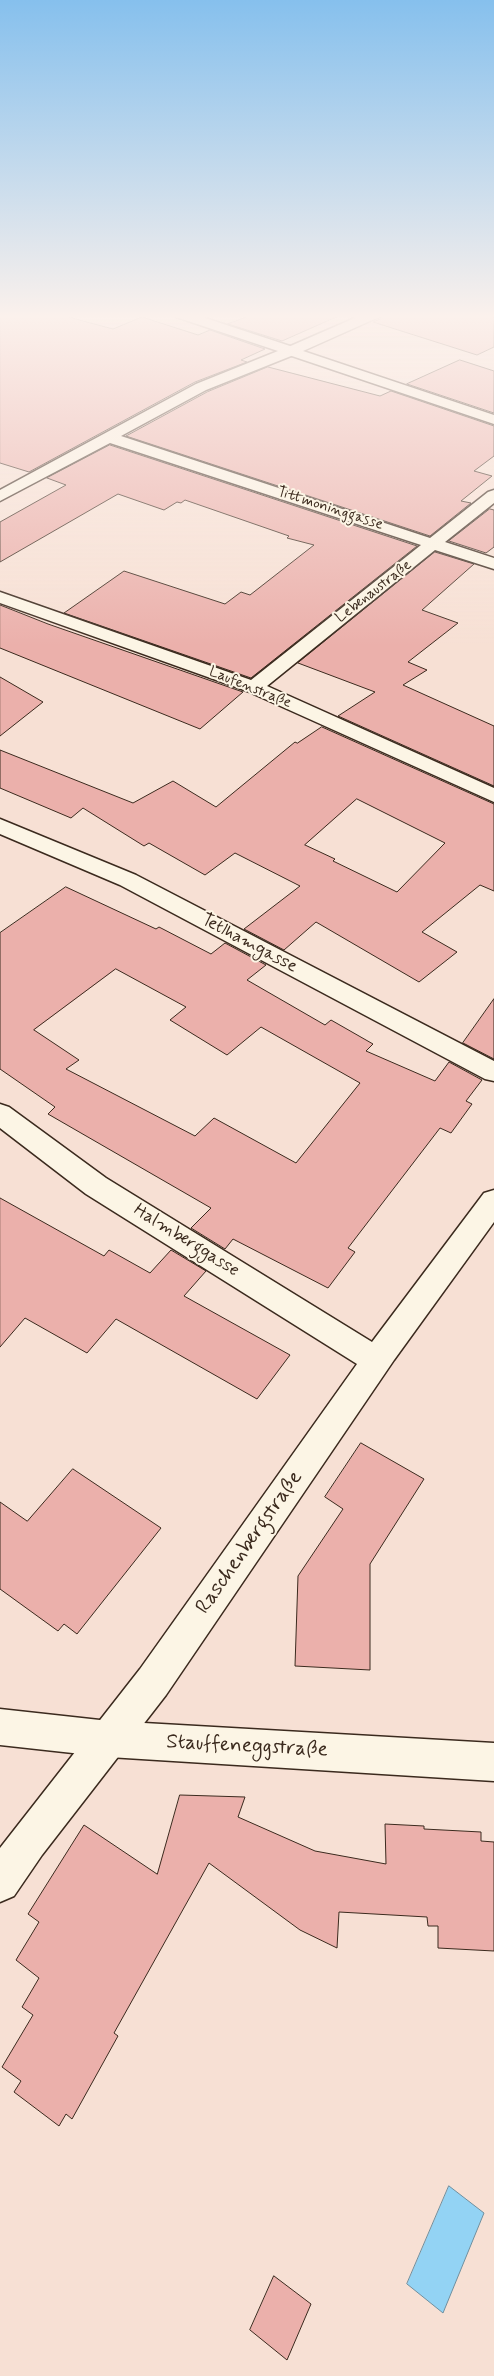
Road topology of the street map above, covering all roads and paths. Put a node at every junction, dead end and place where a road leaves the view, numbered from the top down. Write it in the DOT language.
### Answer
graph roads {
  1 [pos="131,425"];
  2 [pos="108,437"];
  3 [pos="494,495"];
  4 [pos="0,496"];
  5 [pos="435,543"];
  6 [pos="494,564"];
  7 [pos="0,597"];
  8 [pos="254,688"];
  9 [pos="494,796"];
  10 [pos="0,826"];
  11 [pos="494,1072"];
  12 [pos="0,1114"];
  13 [pos="494,1201"];
  14 [pos="377,1361"];
  15 [pos="0,1727"];
  16 [pos="109,1739"];
  17 [pos="494,1762"];
  18 [pos="0,1882"];
  1 -- 2 [label="street"];
  2 -- 4 [label="street"];
  2 -- 5 [label="street, Tittmoninggasse"];
  3 -- 5 [label="street, Lebenaustraße"];
  5 -- 6 [label="street, Tittmoninggasse"];
  5 -- 8 [label="street, Lebenaustraße"];
  7 -- 8 [label="street, Laufenstraße"];
  8 -- 9 [label="street, Laufenstraße"];
  10 -- 11 [label="street, Tetlhamgasse"];
  12 -- 14 [label="street, Halmberggasse"];
  13 -- 14 [label="street, Raschenbergstraße"];
  14 -- 16 [label="street, Raschenbergstraße"];
  15 -- 16 [label="street, Stauffeneggstraße"];
  16 -- 17 [label="street, Stauffeneggstraße"];
  16 -- 18 [label="street, Raschenbergstraße"];
}
